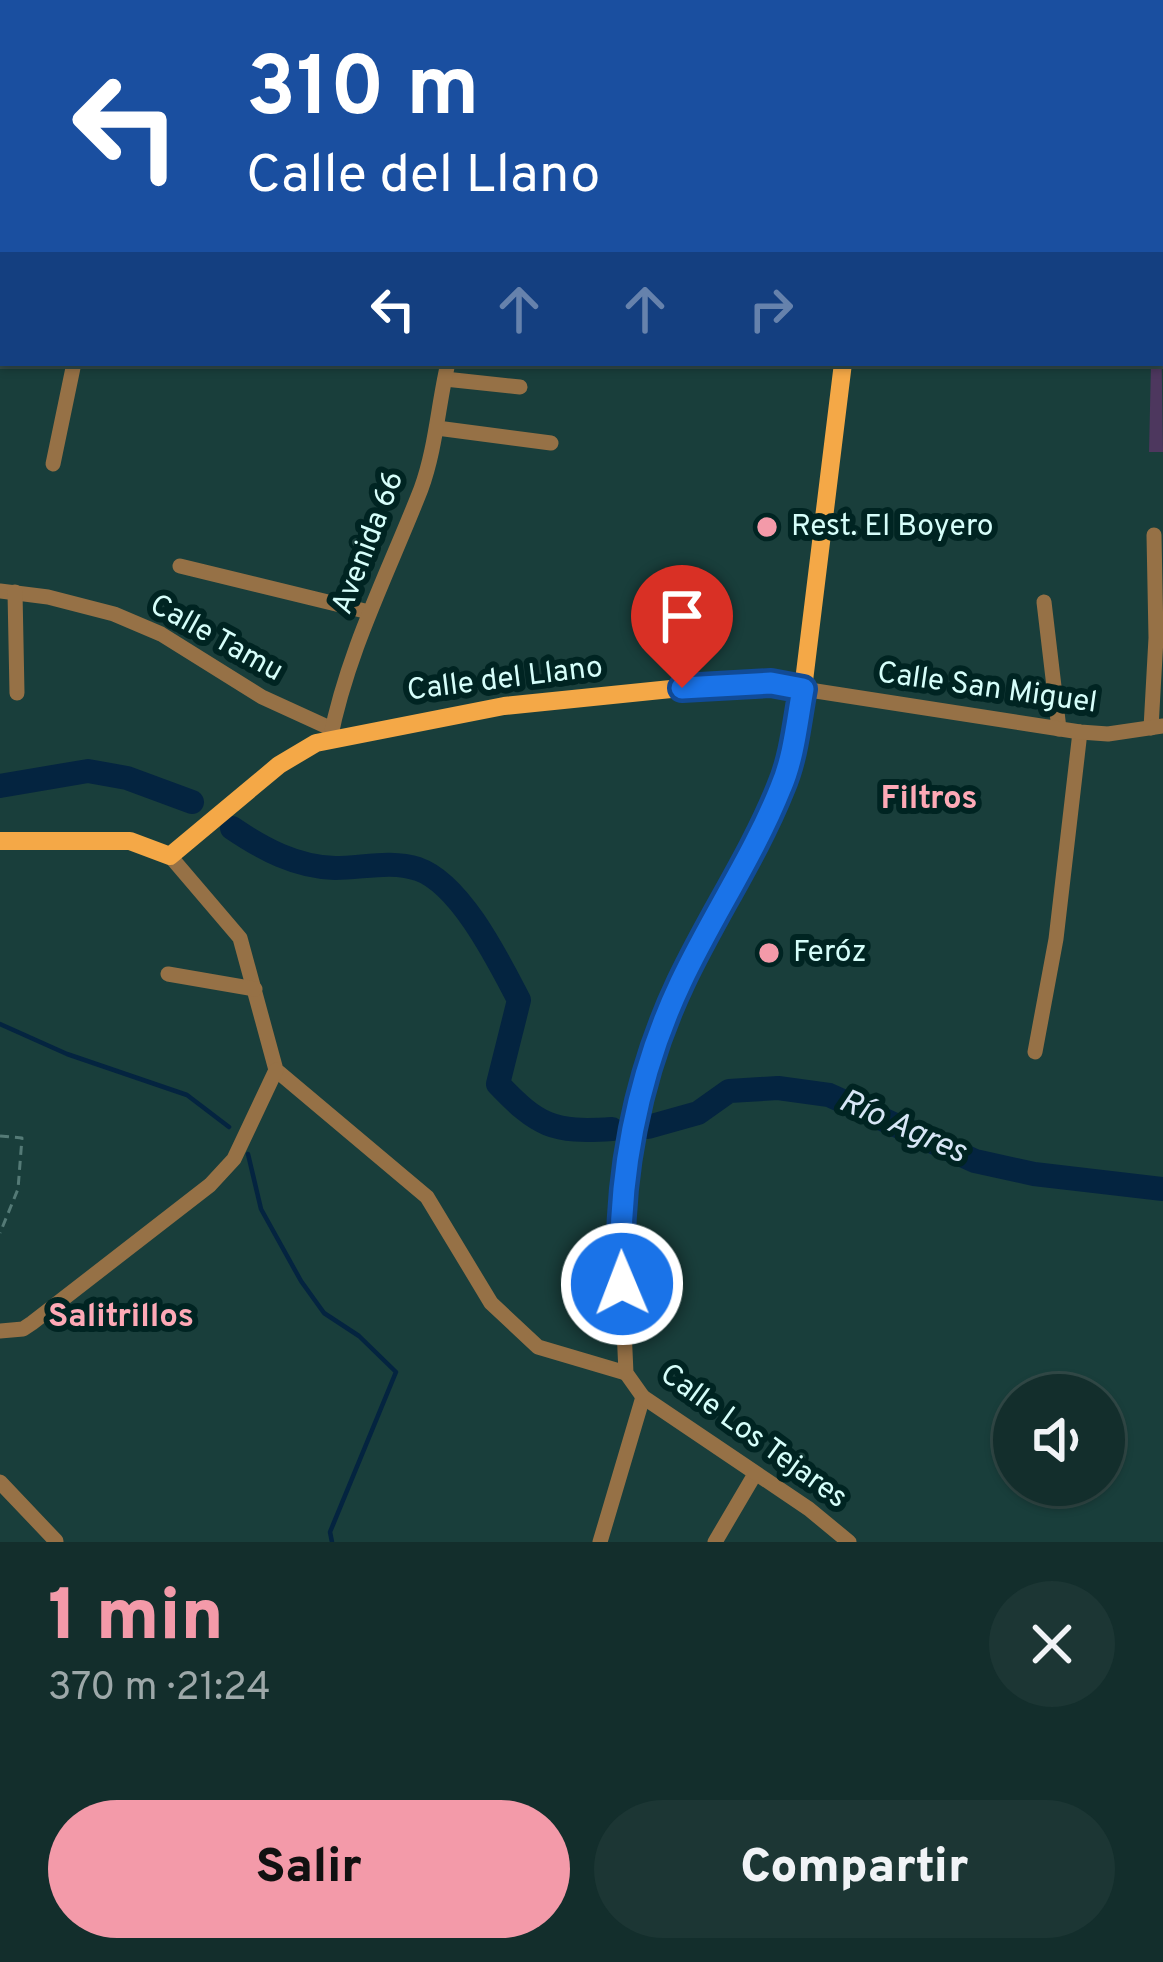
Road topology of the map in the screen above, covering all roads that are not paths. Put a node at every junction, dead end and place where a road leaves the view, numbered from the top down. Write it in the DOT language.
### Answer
graph roads {
  1 [pos="73,366"];
  2 [pos="843,366"];
  3 [pos="447,371"];
  4 [pos="520,387"];
  5 [pos="437,428"];
  6 [pos="551,443"];
  7 [pos="53,464"];
  8 [pos="1154,535"];
  9 [pos="180,566"];
  10 [pos="7,592"];
  11 [pos="1044,602"];
  12 [pos="369,612"];
  13 [pos="803,689"];
  14 [pos="17,692"];
  15 [pos="1157,727"];
  16 [pos="1060,729"];
  17 [pos="1079,732"];
  18 [pos="331,734"];
  19 [pos="0,841"];
  20 [pos="170,856"];
  21 [pos="168,974"];
  22 [pos="255,989"];
  23 [pos="1035,1052"];
  24 [pos="276,1070"];
  25 [pos="0,1331"];
  26 [pos="626,1373"];
  27 [pos="643,1397"];
  28 [pos="755,1474"];
  29 [pos="0,1482"];
  30 [pos="56,1541"];
  31 [pos="600,1542"];
  32 [pos="715,1542"];
  33 [pos="850,1542"];
  1 -- 7 [label="street"];
  2 -- 13 [label="main road"];
  3 -- 4 [label="street"];
  3 -- 5 [label="street, Avenida 66"];
  5 -- 6 [label="street"];
  5 -- 12 [label="street, Avenida 66"];
  8 -- 15 [label="street"];
  9 -- 12 [label="street"];
  10 -- 14 [label="street"];
  10 -- 18 [label="street, Calle Tamu"];
  11 -- 16 [label="street"];
  12 -- 18 [label="street, Avenida 66"];
  13 -- 16 [label="street, Calle San Miguel"];
  13 -- 18 [label="main road, Calle del Llano"];
  13 -- 26 [label="street, Calle Los Tejares"];
  15 -- 17 [label="street, Calle San Miguel"];
  16 -- 17 [label="street, Calle San Miguel"];
  17 -- 23 [label="street"];
  18 -- 20 [label="main road, Calle del Llano"];
  19 -- 20 [label="main road"];
  20 -- 22 [label="street"];
  21 -- 22 [label="street"];
  22 -- 24 [label="street"];
  24 -- 25 [label="street"];
  24 -- 26 [label="street"];
  26 -- 27 [label="street, Calle Los Tejares"];
  27 -- 28 [label="street, Calle Los Tejares"];
  27 -- 31 [label="street"];
  28 -- 32 [label="street"];
  28 -- 33 [label="street, Calle Los Tejares"];
  29 -- 30 [label="street"];
}
